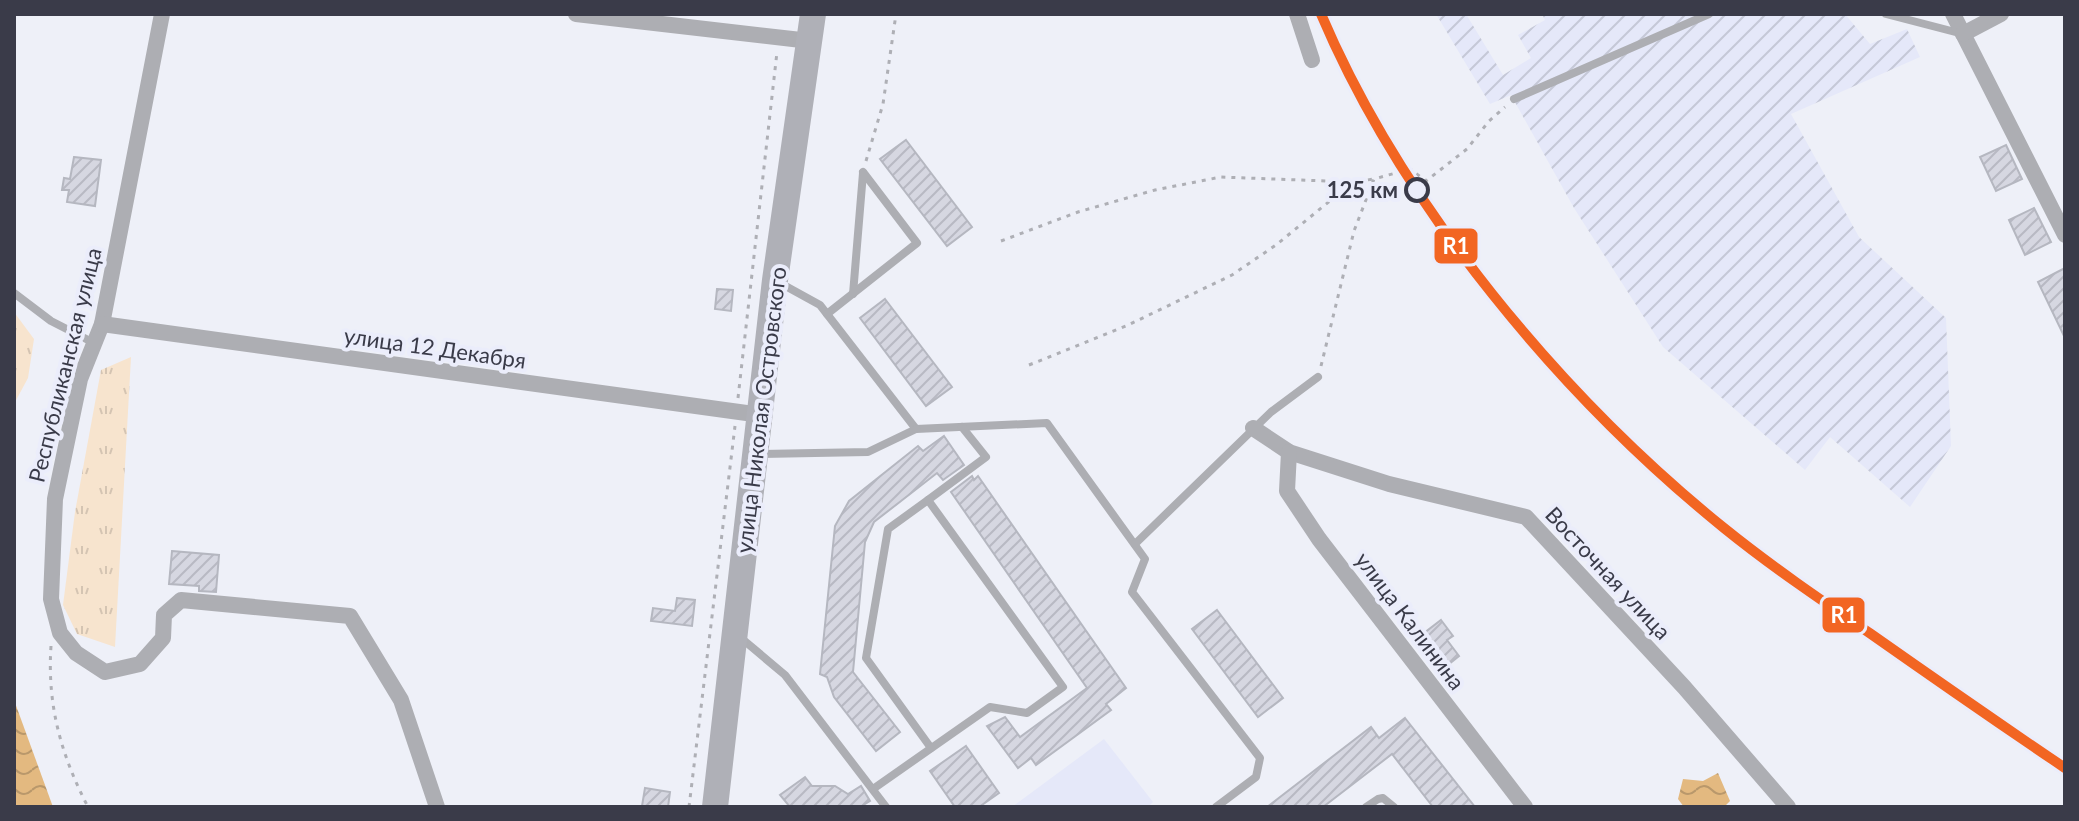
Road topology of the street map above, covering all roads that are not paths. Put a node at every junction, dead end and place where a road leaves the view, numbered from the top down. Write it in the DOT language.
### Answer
graph roads {
  1 [pos="162,14"];
  2 [pos="576,14"];
  3 [pos="813,14"];
  4 [pos="1297,14"];
  5 [pos="1709,14"];
  6 [pos="1886,14"];
  7 [pos="1953,14"];
  8 [pos="2001,14"];
  9 [pos="1963,34"];
  10 [pos="810,41"];
  11 [pos="1312,60"];
  12 [pos="1514,99"];
  13 [pos="2065,235"];
  14 [pos="775,280"];
  15 [pos="14,293"];
  16 [pos="853,294"];
  17 [pos="827,314"];
  18 [pos="102,324"];
  19 [pos="95,343"];
  20 [pos="1318,377"];
  21 [pos="761,415"];
  22 [pos="962,427"];
  23 [pos="1253,428"];
  24 [pos="916,429"];
  25 [pos="1289,452"];
  26 [pos="755,454"];
  27 [pos="928,500"];
  28 [pos="1135,544"];
  29 [pos="734,633"];
  30 [pos="931,748"];
  31 [pos="873,789"];
  32 [pos="437,807"];
  33 [pos="715,807"];
  34 [pos="886,807"];
  35 [pos="1216,807"];
  36 [pos="1366,807"];
  37 [pos="1394,807"];
  38 [pos="1525,807"];
  39 [pos="1788,807"];
  1 -- 18 [label="street, Республиканская улица"];
  2 -- 10 [label="street"];
  3 -- 10 [label="main road, улица Николая Островского"];
  4 -- 11 [label="street"];
  5 -- 12 [label="lane"];
  6 -- 9 [label="lane"];
  7 -- 9 [label="street"];
  8 -- 9 [label="street"];
  9 -- 13 [label="street"];
  10 -- 14 [label="main road, улица Николая Островского"];
  14 -- 17 [label="lane"];
  14 -- 21 [label="main road, улица Николая Островского"];
  15 -- 19 [label="lane"];
  16 -- 16 [label="lane"];
  16 -- 17 [label="lane"];
  17 -- 24 [label="lane"];
  18 -- 19 [label="street, Республиканская улица"];
  18 -- 21 [label="street, улица 12 Декабря"];
  19 -- 32 [label="street, Республиканская улица"];
  20 -- 23 [label="lane"];
  21 -- 26 [label="main road, улица Николая Островского"];
  22 -- 24 [label="lane"];
  22 -- 27 [label="lane"];
  22 -- 28 [label="lane"];
  23 -- 25 [label="street, Восточная улица"];
  23 -- 28 [label="lane"];
  24 -- 26 [label="lane"];
  25 -- 38 [label="street, улица Калинина"];
  25 -- 39 [label="street, Восточная улица"];
  26 -- 29 [label="main road, улица Николая Островского"];
  27 -- 30 [label="lane"];
  27 -- 30 [label="lane"];
  28 -- 35 [label="lane"];
  29 -- 31 [label="lane"];
  29 -- 33 [label="main road, улица Николая Островского"];
  30 -- 31 [label="lane"];
  31 -- 34 [label="lane"];
  36 -- 37 [label="lane"];
}
